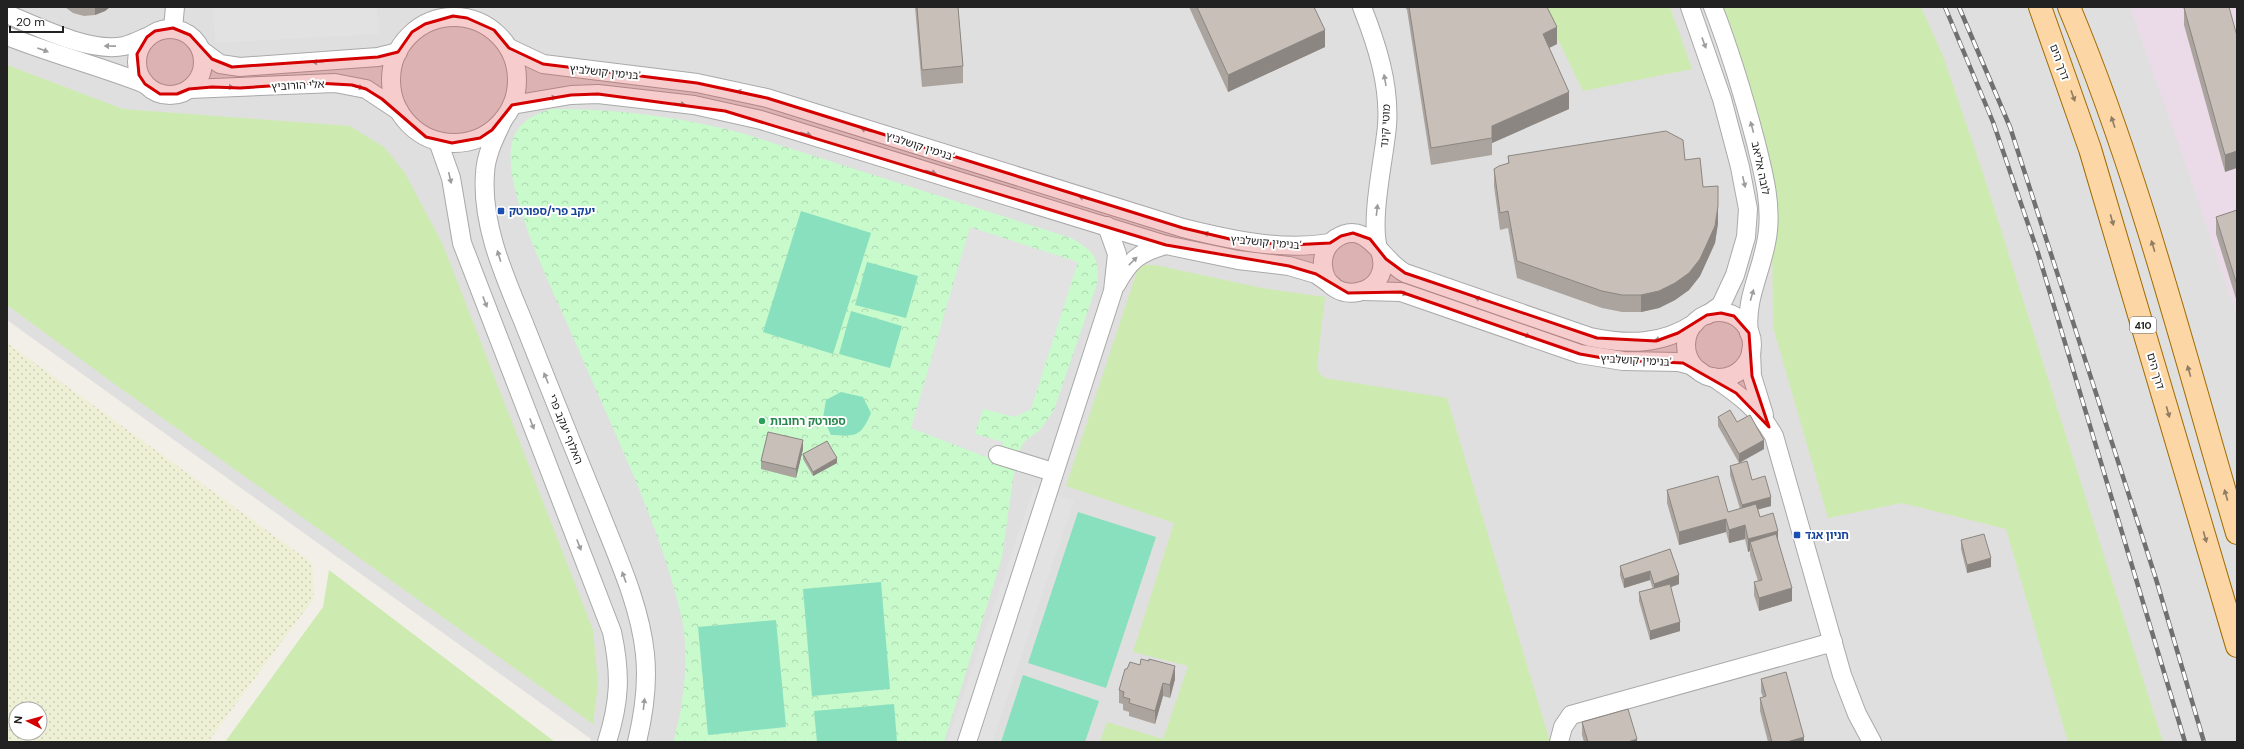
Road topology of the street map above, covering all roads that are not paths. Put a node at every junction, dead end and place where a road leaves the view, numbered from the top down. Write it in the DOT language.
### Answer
graph roads {
  1 [pos="174,7"];
  2 [pos="430,7"];
  3 [pos="473,7"];
  4 [pos="1362,7"];
  5 [pos="1690,7"];
  6 [pos="1713,7"];
  7 [pos="2040,7"];
  8 [pos="2069,7"];
  9 [pos="7,14"];
  10 [pos="174,28"];
  11 [pos="494,30"];
  12 [pos="412,32"];
  13 [pos="7,36"];
  14 [pos="147,37"];
  15 [pos="509,48"];
  16 [pos="201,50"];
  17 [pos="398,52"];
  18 [pos="145,84"];
  19 [pos="189,89"];
  20 [pos="512,105"];
  21 [pos="400,111"];
  22 [pos="503,120"];
  23 [pos="438,141"];
  24 [pos="1108,226"];
  25 [pos="1330,243"];
  26 [pos="1166,245"];
  27 [pos="1379,250"];
  28 [pos="1333,286"];
  29 [pos="1113,291"];
  30 [pos="1364,291"];
  31 [pos="1701,319"];
  32 [pos="1750,341"];
  33 [pos="1707,375"];
  34 [pos="1769,427"];
  35 [pos="998,455"];
  36 [pos="1053,472"];
  37 [pos="2237,533"];
  38 [pos="1833,642"];
  39 [pos="2237,646"];
  40 [pos="607,742"];
  41 [pos="637,742"];
  42 [pos="967,742"];
  43 [pos="1559,742"];
  44 [pos="1872,742"];
  1 -- 10 [label="street"];
  2 -- 12 [label="street"];
  3 -- 11 [label="street"];
  27 -- 4 [label="street, מוטי קינד, one-way"];
  5 -- 31 [label="street, לובה אליאב, one-way"];
  32 -- 6 [label="street, לובה אליאב, one-way"];
  7 -- 39 [label="main road, דרך הים / 410, one-way"];
  37 -- 8 [label="main road, one-way"];
  14 -- 9 [label="street, one-way"];
  10 -- 14 [label="street"];
  10 -- 16 [label="street"];
  11 -- 12 [label="street"];
  11 -- 15 [label="street"];
  12 -- 17 [label="street"];
  13 -- 18 [label="street, one-way"];
  14 -- 18 [label="street"];
  15 -- 20 [label="street"];
  25 -- 15 [label="street, בנימין קושלביץ', one-way"];
  17 -- 16 [label="street, אלי הורוביץ, one-way"];
  16 -- 19 [label="street"];
  17 -- 21 [label="street"];
  18 -- 19 [label="street"];
  19 -- 21 [label="street, אלי הורוביץ, one-way"];
  20 -- 22 [label="street"];
  20 -- 24 [label="street, בנימין קושלביץ', one-way"];
  21 -- 23 [label="street"];
  22 -- 23 [label="street"];
  41 -- 22 [label="street, האלוף יעקב פרי, one-way"];
  23 -- 40 [label="street, one-way"];
  24 -- 26 [label="street, בנימין קושלביץ'"];
  24 -- 29 [label="street"];
  25 -- 27 [label="street"];
  25 -- 28 [label="street"];
  26 -- 28 [label="street, בנימין קושלביץ'"];
  29 -- 26 [label="street, one-way"];
  27 -- 30 [label="street"];
  31 -- 27 [label="street, בנימין קושלביץ', one-way"];
  28 -- 30 [label="street"];
  29 -- 36 [label="street"];
  30 -- 33 [label="street, בנימין קושלביץ', one-way"];
  31 -- 32 [label="street"];
  31 -- 33 [label="street"];
  32 -- 33 [label="street"];
  32 -- 34 [label="street, בנימין קושלביץ'"];
  33 -- 34 [label="street, בנימין קושלביץ'"];
  34 -- 38 [label="street, בנימין קושלביץ'"];
  35 -- 36 [label="street"];
  36 -- 42 [label="street"];
  38 -- 43 [label="street"];
  38 -- 44 [label="street, בנימין קושלביץ'"];
}
